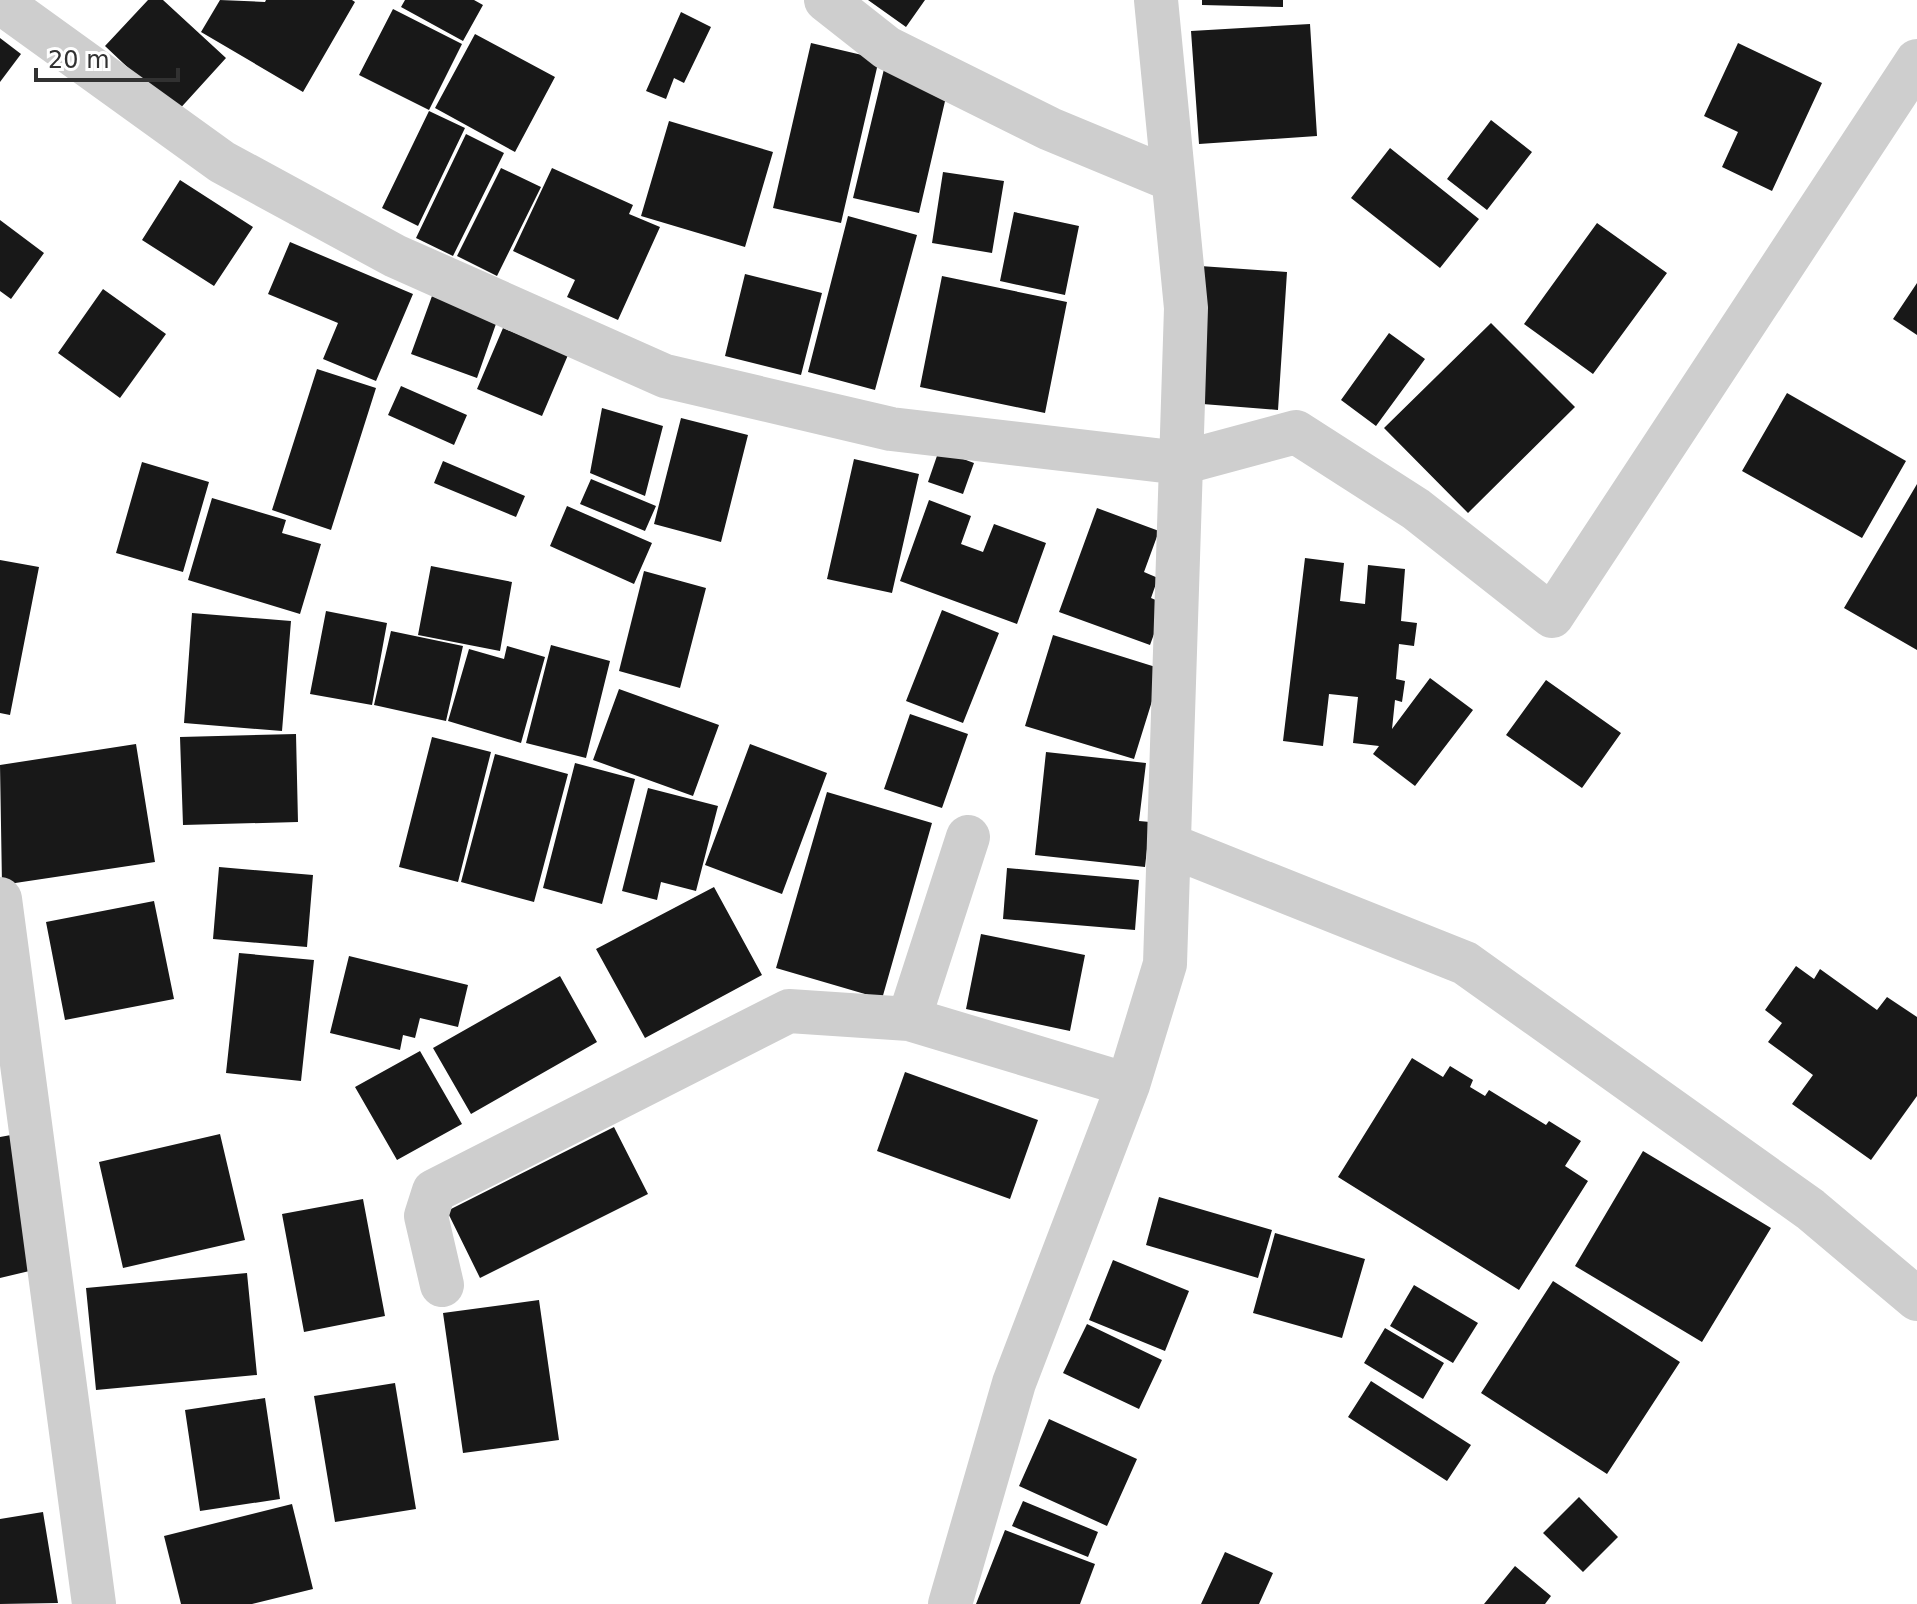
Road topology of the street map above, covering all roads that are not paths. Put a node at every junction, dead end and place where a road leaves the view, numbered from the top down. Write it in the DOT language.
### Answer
graph roads {
  1 [pos="826,0"];
  2 [pos="1156,0"];
  3 [pos="0,2"];
  4 [pos="1917,61"];
  5 [pos="1173,180"];
  6 [pos="1181,463"];
  7 [pos="968,837"];
  8 [pos="1169,845"];
  9 [pos="0,899"];
  10 [pos="909,1019"];
  11 [pos="1128,1085"];
  12 [pos="442,1285"];
  13 [pos="1917,1299"];
  14 [pos="94,1604"];
  15 [pos="950,1604"];
  1 -- 5 [label="street"];
  2 -- 5 [label="street"];
  3 -- 6 [label="street"];
  4 -- 6 [label="street"];
  5 -- 6 [label="street"];
  6 -- 8 [label="street"];
  7 -- 10 [label="street"];
  8 -- 11 [label="street"];
  8 -- 13 [label="street"];
  9 -- 14 [label="street"];
  10 -- 11 [label="street"];
  10 -- 12 [label="street"];
  11 -- 15 [label="street"];
}
